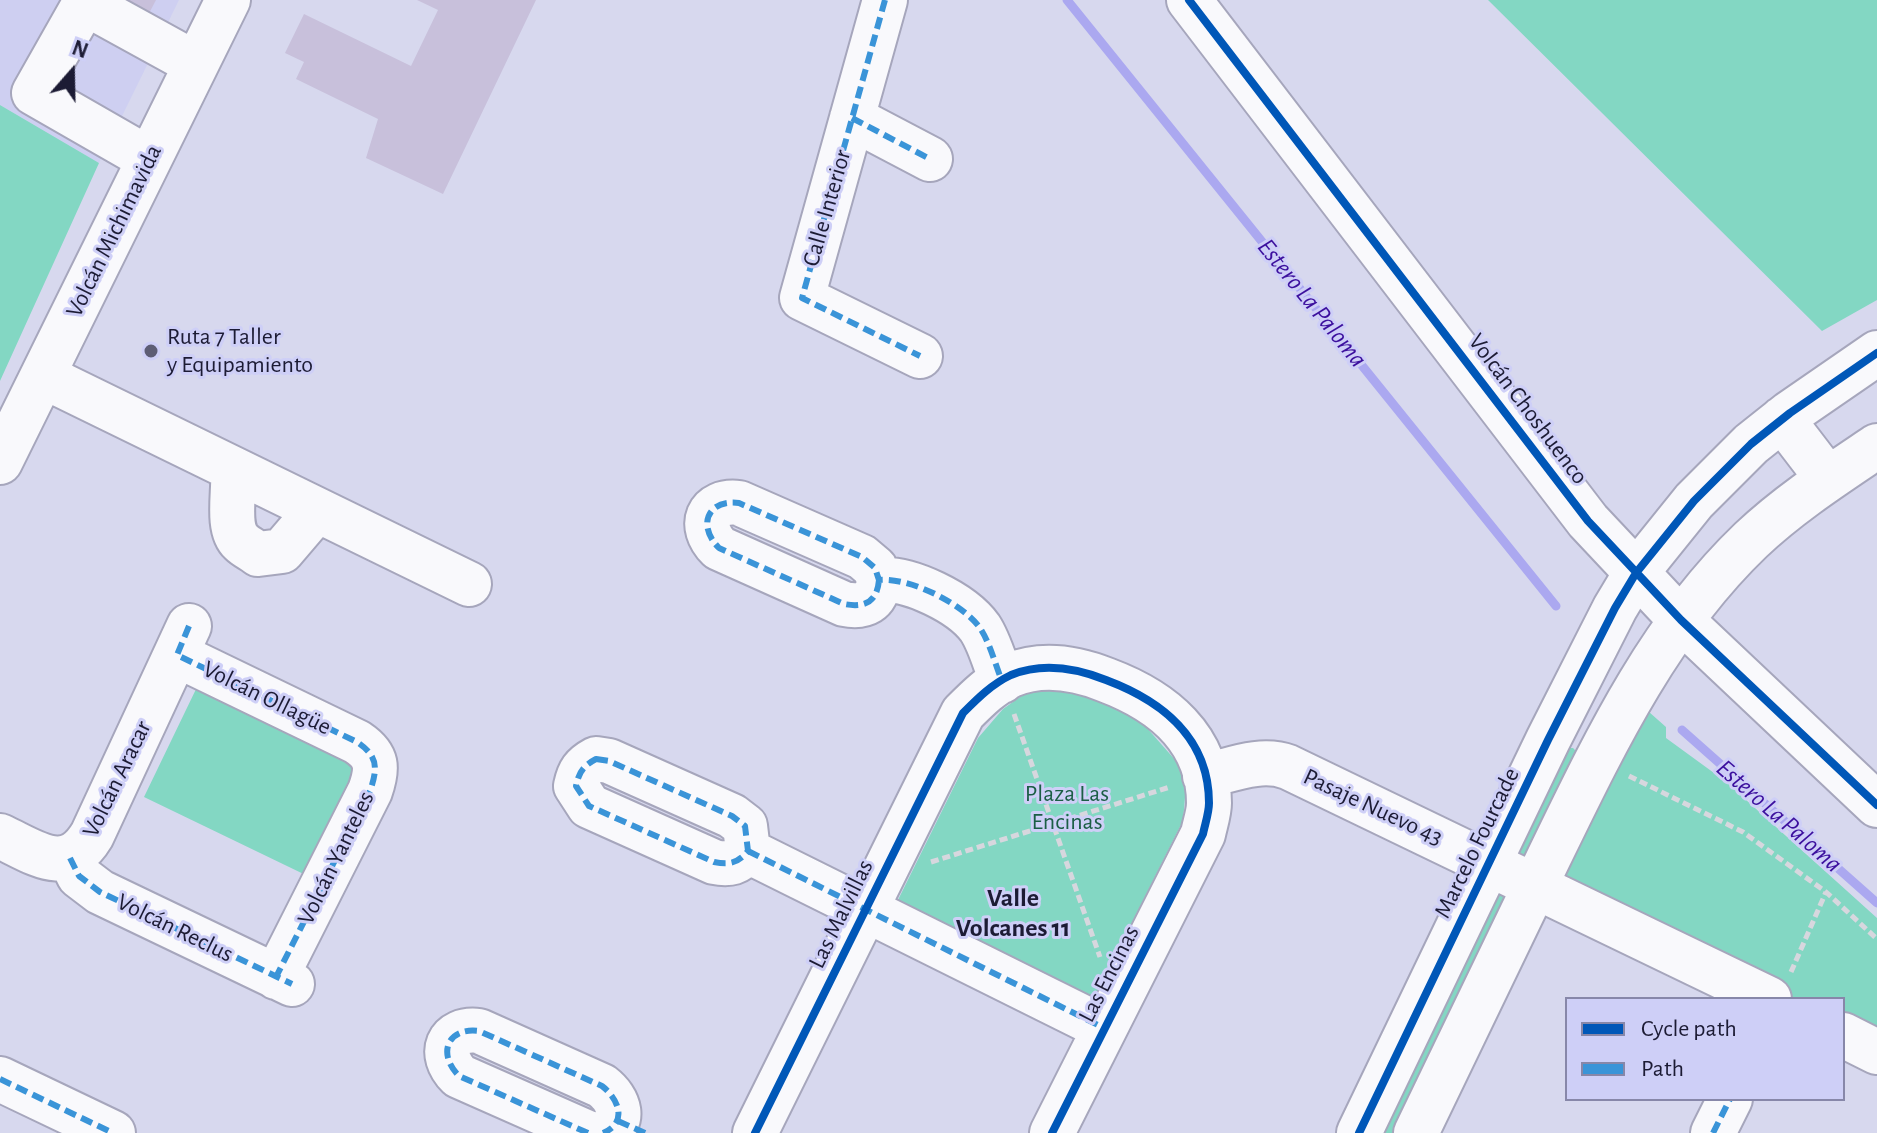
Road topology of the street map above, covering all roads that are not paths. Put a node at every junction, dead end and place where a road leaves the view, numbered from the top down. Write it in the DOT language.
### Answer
graph roads {
  1 [pos="228,0"];
  2 [pos="885,0"];
  3 [pos="1189,0"];
  4 [pos="196,64"];
  5 [pos="852,118"];
  6 [pos="149,159"];
  7 [pos="930,159"];
  8 [pos="1877,353"];
  9 [pos="920,356"];
  10 [pos="43,376"];
  11 [pos="1782,419"];
  12 [pos="1877,446"];
  13 [pos="0,462"];
  14 [pos="233,470"];
  15 [pos="1828,479"];
  16 [pos="317,510"];
  17 [pos="1636,573"];
  18 [pos="879,580"];
  19 [pos="469,584"];
  20 [pos="1681,620"];
  21 [pos="183,640"];
  22 [pos="1002,681"];
  23 [pos="357,742"];
  24 [pos="1205,776"];
  25 [pos="1877,805"];
  26 [pos="0,836"];
  27 [pos="748,851"];
  28 [pos="70,858"];
  29 [pos="1490,863"];
  30 [pos="1536,885"];
  31 [pos="874,893"];
  32 [pos="284,981"];
  33 [pos="1777,992"];
  34 [pos="1110,1016"];
  35 [pos="1845,1036"];
  36 [pos="1877,1052"];
  37 [pos="0,1079"];
  38 [pos="1729,1101"];
  39 [pos="113,1133"];
  40 [pos="755,1133"];
  41 [pos="1052,1133"];
  42 [pos="1359,1133"];
  43 [pos="1416,1133"];
  44 [pos="1713,1133"];
  1 -- 4 [label="street, Volcán Michimavida"];
  2 -- 5 [label="street, Calle Interior"];
  3 -- 17 [label="street, Volcán Choshuenco"];
  4 -- 6 [label="street, Volcán Michimavida"];
  4 -- 6 [label="street"];
  5 -- 7 [label="street, Calle Interior"];
  5 -- 9 [label="street, Calle Interior"];
  6 -- 10 [label="street, Volcán Michimavida"];
  8 -- 11 [label="street, Marcelo Fourcade"];
  10 -- 13 [label="street, Volcán Michimavida"];
  10 -- 14 [label="street"];
  11 -- 15 [label="street"];
  11 -- 17 [label="street, Marcelo Fourcade"];
  12 -- 15 [label="street"];
  14 -- 16 [label="street"];
  14 -- 16 [label="street"];
  15 -- 20 [label="street"];
  16 -- 19 [label="street"];
  17 -- 20 [label="street, Volcán Choshuenco"];
  17 -- 29 [label="street, Marcelo Fourcade"];
  18 -- 22 [label="street"];
  20 -- 25 [label="street, Volcán Choshuenco"];
  20 -- 30 [label="street"];
  21 -- 23 [label="street, Volcán Ollagüe"];
  21 -- 28 [label="street, Volcán Aracar"];
  22 -- 24 [label="street"];
  22 -- 31 [label="street, Las Malvillas"];
  23 -- 32 [label="street, Volcán Yanteles"];
  24 -- 29 [label="street, Pasaje Nuevo 43"];
  24 -- 34 [label="street, Las Encinas"];
  26 -- 28 [label="street, Volcán Aracar"];
  27 -- 31 [label="street"];
  28 -- 32 [label="street, Volcán Reclus"];
  29 -- 30 [label="street, Pasaje Nuevo 43"];
  29 -- 42 [label="street, Marcelo Fourcade"];
  30 -- 33 [label="street, Pasaje Nuevo 43"];
  30 -- 43 [label="street"];
  31 -- 34 [label="street"];
  31 -- 40 [label="street, Las Malvillas"];
  34 -- 41 [label="street, Las Encinas"];
  35 -- 36 [label="street"];
  37 -- 39 [label="street"];
  38 -- 44 [label="street"];
}
